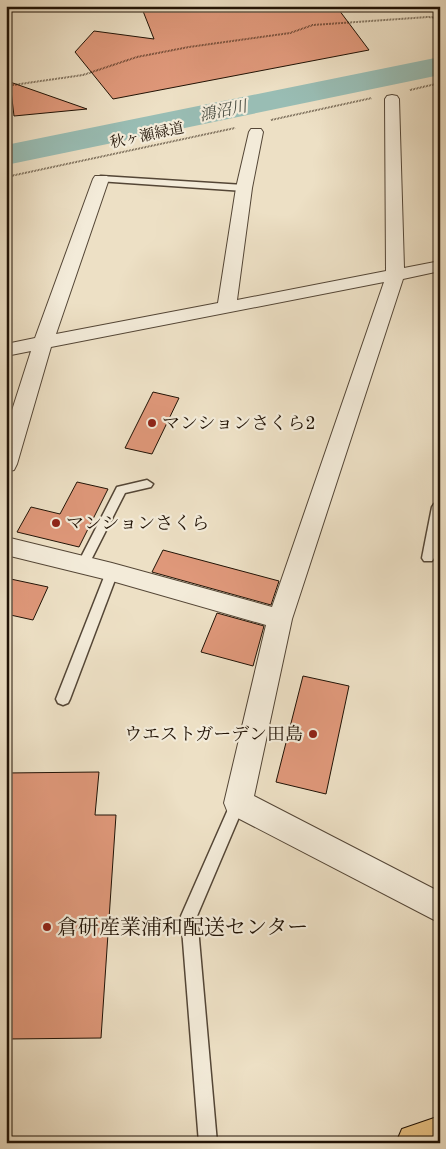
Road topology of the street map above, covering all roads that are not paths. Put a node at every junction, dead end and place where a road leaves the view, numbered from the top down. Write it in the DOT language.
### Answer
graph roads {
  1 [pos="389,96"];
  2 [pos="262,126"];
  3 [pos="101,179"];
  4 [pos="244,188"];
  5 [pos="440,266"];
  6 [pos="395,275"];
  7 [pos="227,306"];
  8 [pos="43,343"];
  9 [pos="6,350"];
  10 [pos="6,464"];
  11 [pos="147,484"];
  12 [pos="440,507"];
  13 [pos="6,546"];
  14 [pos="428,558"];
  15 [pos="83,565"];
  16 [pos="112,572"];
  17 [pos="280,619"];
  18 [pos="63,699"];
  19 [pos="238,802"];
  20 [pos="440,908"];
  21 [pos="440,1136"];
  22 [pos="208,1143"];
  23 [pos="416,1143"];
  1 -- 6 [label="street"];
  2 -- 4 [label="street"];
  3 -- 4 [label="lane"];
  3 -- 8 [label="street"];
  4 -- 7 [label="street"];
  5 -- 6 [label="street"];
  6 -- 7 [label="street"];
  6 -- 17 [label="street"];
  7 -- 8 [label="street"];
  8 -- 9 [label="street"];
  8 -- 10 [label="street"];
  11 -- 15 [label="lane"];
  12 -- 14 [label="lane"];
  13 -- 15 [label="street"];
  15 -- 16 [label="street"];
  16 -- 17 [label="street"];
  16 -- 18 [label="lane"];
  17 -- 19 [label="street"];
  19 -- 20 [label="street"];
  19 -- 22 [label="lane"];
  21 -- 23 [label="main road"];
}
